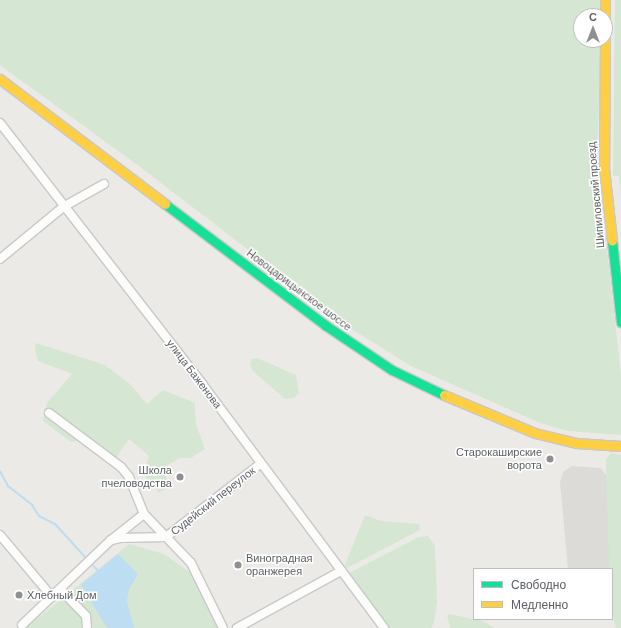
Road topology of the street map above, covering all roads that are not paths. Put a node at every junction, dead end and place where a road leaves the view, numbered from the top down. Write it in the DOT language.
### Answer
graph roads {
  1 [pos="605,48"];
  2 [pos="0,79"];
  3 [pos="0,123"];
  4 [pos="104,184"];
  5 [pos="63,207"];
  6 [pos="0,258"];
  7 [pos="621,323"];
  8 [pos="49,413"];
  9 [pos="621,446"];
  10 [pos="260,464"];
  11 [pos="144,514"];
  12 [pos="0,535"];
  13 [pos="166,537"];
  14 [pos="111,540"];
  15 [pos="341,571"];
  16 [pos="60,589"];
  17 [pos="52,597"];
  18 [pos="22,625"];
  19 [pos="87,628"];
  20 [pos="222,628"];
  21 [pos="237,628"];
  22 [pos="384,628"];
  1 -- 7 [label="main road, Шипиловский проезд"];
  2 -- 9 [label="main road, Новоцарицынское шоссе"];
  3 -- 5 [label="street, улица Баженова"];
  4 -- 5 [label="street"];
  5 -- 6 [label="street"];
  5 -- 10 [label="street, улица Баженова"];
  8 -- 11 [label="street"];
  10 -- 13 [label="street, Судейский переулок"];
  10 -- 15 [label="street, улица Баженова"];
  11 -- 13 [label="street"];
  11 -- 14 [label="street"];
  12 -- 17 [label="street"];
  13 -- 14 [label="street"];
  13 -- 20 [label="street"];
  14 -- 16 [label="street"];
  15 -- 21 [label="street"];
  15 -- 22 [label="street, улица Баженова"];
  16 -- 17 [label="street"];
  16 -- 19 [label="street"];
  17 -- 18 [label="street"];
}
